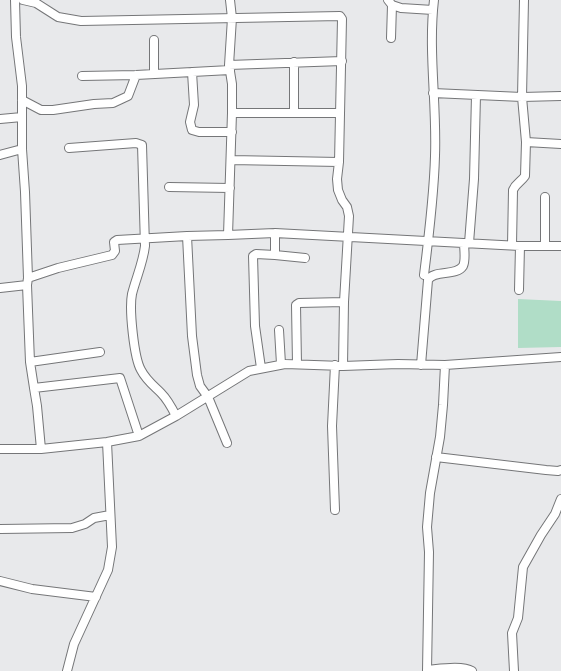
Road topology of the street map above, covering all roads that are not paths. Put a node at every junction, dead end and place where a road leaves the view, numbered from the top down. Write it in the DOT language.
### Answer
graph roads {
  1 [pos="15,0"];
  2 [pos="23,0"];
  3 [pos="230,0"];
  4 [pos="434,0"];
  5 [pos="524,0"];
  6 [pos="390,3"];
  7 [pos="433,10"];
  8 [pos="232,18"];
  9 [pos="391,38"];
  10 [pos="154,40"];
  11 [pos="342,61"];
  12 [pos="294,62"];
  13 [pos="229,68"];
  14 [pos="192,72"];
  15 [pos="154,74"];
  16 [pos="136,75"];
  17 [pos="82,76"];
  18 [pos="434,93"];
  19 [pos="476,95"];
  20 [pos="561,96"];
  21 [pos="522,97"];
  22 [pos="22,100"];
  23 [pos="232,113"];
  24 [pos="294,113"];
  25 [pos="340,113"];
  26 [pos="22,117"];
  27 [pos="0,119"];
  28 [pos="232,132"];
  29 [pos="526,142"];
  30 [pos="561,144"];
  31 [pos="69,148"];
  32 [pos="22,149"];
  33 [pos="0,155"];
  34 [pos="231,160"];
  35 [pos="339,162"];
  36 [pos="169,187"];
  37 [pos="230,188"];
  38 [pos="545,198"];
  39 [pos="275,233"];
  40 [pos="228,235"];
  41 [pos="187,236"];
  42 [pos="144,237"];
  43 [pos="348,237"];
  44 [pos="428,241"];
  45 [pos="467,243"];
  46 [pos="516,246"];
  47 [pos="545,246"];
  48 [pos="561,246"];
  49 [pos="275,255"];
  50 [pos="306,258"];
  51 [pos="424,275"];
  52 [pos="28,281"];
  53 [pos="0,288"];
  54 [pos="519,290"];
  55 [pos="344,302"];
  56 [pos="279,330"];
  57 [pos="100,352"];
  58 [pos="561,357"];
  59 [pos="30,362"];
  60 [pos="281,364"];
  61 [pos="297,364"];
  62 [pos="334,365"];
  63 [pos="421,365"];
  64 [pos="445,365"];
  65 [pos="343,366"];
  66 [pos="261,368"];
  67 [pos="34,388"];
  68 [pos="208,397"];
  69 [pos="176,416"];
  70 [pos="139,436"];
  71 [pos="107,442"];
  72 [pos="227,443"];
  73 [pos="41,449"];
  74 [pos="0,450"];
  75 [pos="436,457"];
  76 [pos="561,470"];
  77 [pos="561,499"];
  78 [pos="335,510"];
  79 [pos="110,515"];
  80 [pos="0,529"];
  81 [pos="0,581"];
  82 [pos="96,597"];
  83 [pos="427,670"];
  84 [pos="67,671"];
  85 [pos="472,671"];
  86 [pos="514,671"];
  1 -- 22 [label="street"];
  2 -- 8 [label="street"];
  3 -- 8 [label="street"];
  4 -- 7 [label="street"];
  5 -- 21 [label="street"];
  6 -- 7 [label="street"];
  6 -- 9 [label="street"];
  7 -- 18 [label="street"];
  8 -- 11 [label="street"];
  8 -- 13 [label="street"];
  10 -- 15 [label="street"];
  11 -- 12 [label="street"];
  11 -- 25 [label="street"];
  12 -- 13 [label="street"];
  12 -- 24 [label="street"];
  13 -- 14 [label="street"];
  13 -- 23 [label="street"];
  14 -- 15 [label="street"];
  14 -- 28 [label="street"];
  15 -- 16 [label="street"];
  16 -- 17 [label="street"];
  16 -- 22 [label="street"];
  18 -- 19 [label="street"];
  18 -- 44 [label="street"];
  19 -- 21 [label="street"];
  19 -- 45 [label="street"];
  20 -- 21 [label="street"];
  21 -- 29 [label="street"];
  22 -- 26 [label="street"];
  23 -- 24 [label="street"];
  23 -- 28 [label="street"];
  24 -- 25 [label="street"];
  25 -- 35 [label="street"];
  26 -- 27 [label="street"];
  26 -- 32 [label="street"];
  28 -- 34 [label="street"];
  29 -- 30 [label="street"];
  29 -- 46 [label="street"];
  31 -- 42 [label="street"];
  32 -- 33 [label="street"];
  32 -- 52 [label="street"];
  34 -- 35 [label="street"];
  34 -- 37 [label="street"];
  35 -- 43 [label="street"];
  36 -- 37 [label="street"];
  37 -- 40 [label="street"];
  38 -- 47 [label="street"];
  39 -- 40 [label="street"];
  39 -- 43 [label="street"];
  39 -- 49 [label="street"];
  40 -- 41 [label="street"];
  41 -- 42 [label="street"];
  41 -- 68 [label="street"];
  42 -- 52 [label="street"];
  42 -- 69 [label="street"];
  43 -- 44 [label="street"];
  43 -- 55 [label="street"];
  44 -- 45 [label="street"];
  44 -- 51 [label="street"];
  45 -- 46 [label="street"];
  45 -- 63 [label="street"];
  46 -- 47 [label="street"];
  46 -- 54 [label="street"];
  47 -- 48 [label="street"];
  49 -- 50 [label="street"];
  49 -- 66 [label="street"];
  52 -- 53 [label="street"];
  52 -- 59 [label="street"];
  55 -- 61 [label="street"];
  55 -- 65 [label="street"];
  56 -- 60 [label="street"];
  57 -- 59 [label="street"];
  58 -- 64 [label="street"];
  59 -- 67 [label="street"];
  60 -- 61 [label="street"];
  60 -- 66 [label="street"];
  61 -- 62 [label="street"];
  62 -- 65 [label="street"];
  62 -- 78 [label="street"];
  63 -- 64 [label="street"];
  63 -- 65 [label="street"];
  64 -- 75 [label="street"];
  66 -- 68 [label="street"];
  67 -- 70 [label="street"];
  67 -- 73 [label="street"];
  68 -- 69 [label="street"];
  68 -- 72 [label="street"];
  69 -- 70 [label="street"];
  70 -- 71 [label="street"];
  71 -- 73 [label="street"];
  71 -- 79 [label="street"];
  73 -- 74 [label="street"];
  75 -- 76 [label="street"];
  75 -- 83 [label="street"];
  77 -- 86 [label="street"];
  79 -- 80 [label="street"];
  79 -- 82 [label="street"];
  81 -- 82 [label="street"];
  82 -- 84 [label="street"];
  83 -- 85 [label="street"];
}
